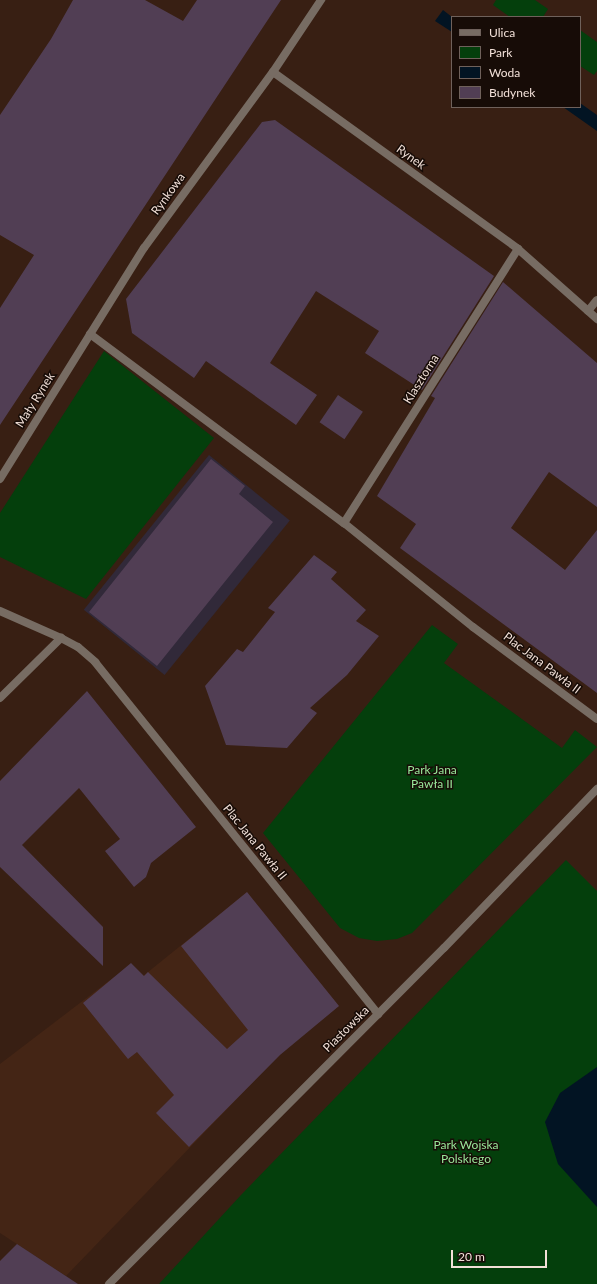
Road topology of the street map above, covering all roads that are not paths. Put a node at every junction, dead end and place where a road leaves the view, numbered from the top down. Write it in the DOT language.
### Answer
graph roads {
  1 [pos="321,0"];
  2 [pos="273,72"];
  3 [pos="518,248"];
  4 [pos="597,300"];
  5 [pos="588,310"];
  6 [pos="597,319"];
  7 [pos="90,334"];
  8 [pos="0,479"];
  9 [pos="344,523"];
  10 [pos="0,611"];
  11 [pos="61,638"];
  12 [pos="0,698"];
  13 [pos="597,719"];
  14 [pos="597,789"];
  15 [pos="378,1014"];
  16 [pos="109,1284"];
  1 -- 2 [label="street"];
  2 -- 3 [label="street, Rynek"];
  2 -- 7 [label="street, Rynkowa"];
  3 -- 5 [label="street, Rynek"];
  3 -- 9 [label="street, Klasztorna"];
  4 -- 5 [label="street"];
  5 -- 6 [label="street, Rynek"];
  7 -- 8 [label="street, Mały Rynek"];
  7 -- 9 [label="street, Plac Jana Pawła II"];
  9 -- 13 [label="street, Plac Jana Pawła II"];
  10 -- 11 [label="street"];
  11 -- 12 [label="street"];
  11 -- 15 [label="street, Plac Jana Pawła II"];
  14 -- 15 [label="street, Piastowska"];
  15 -- 16 [label="street, Piastowska"];
}
